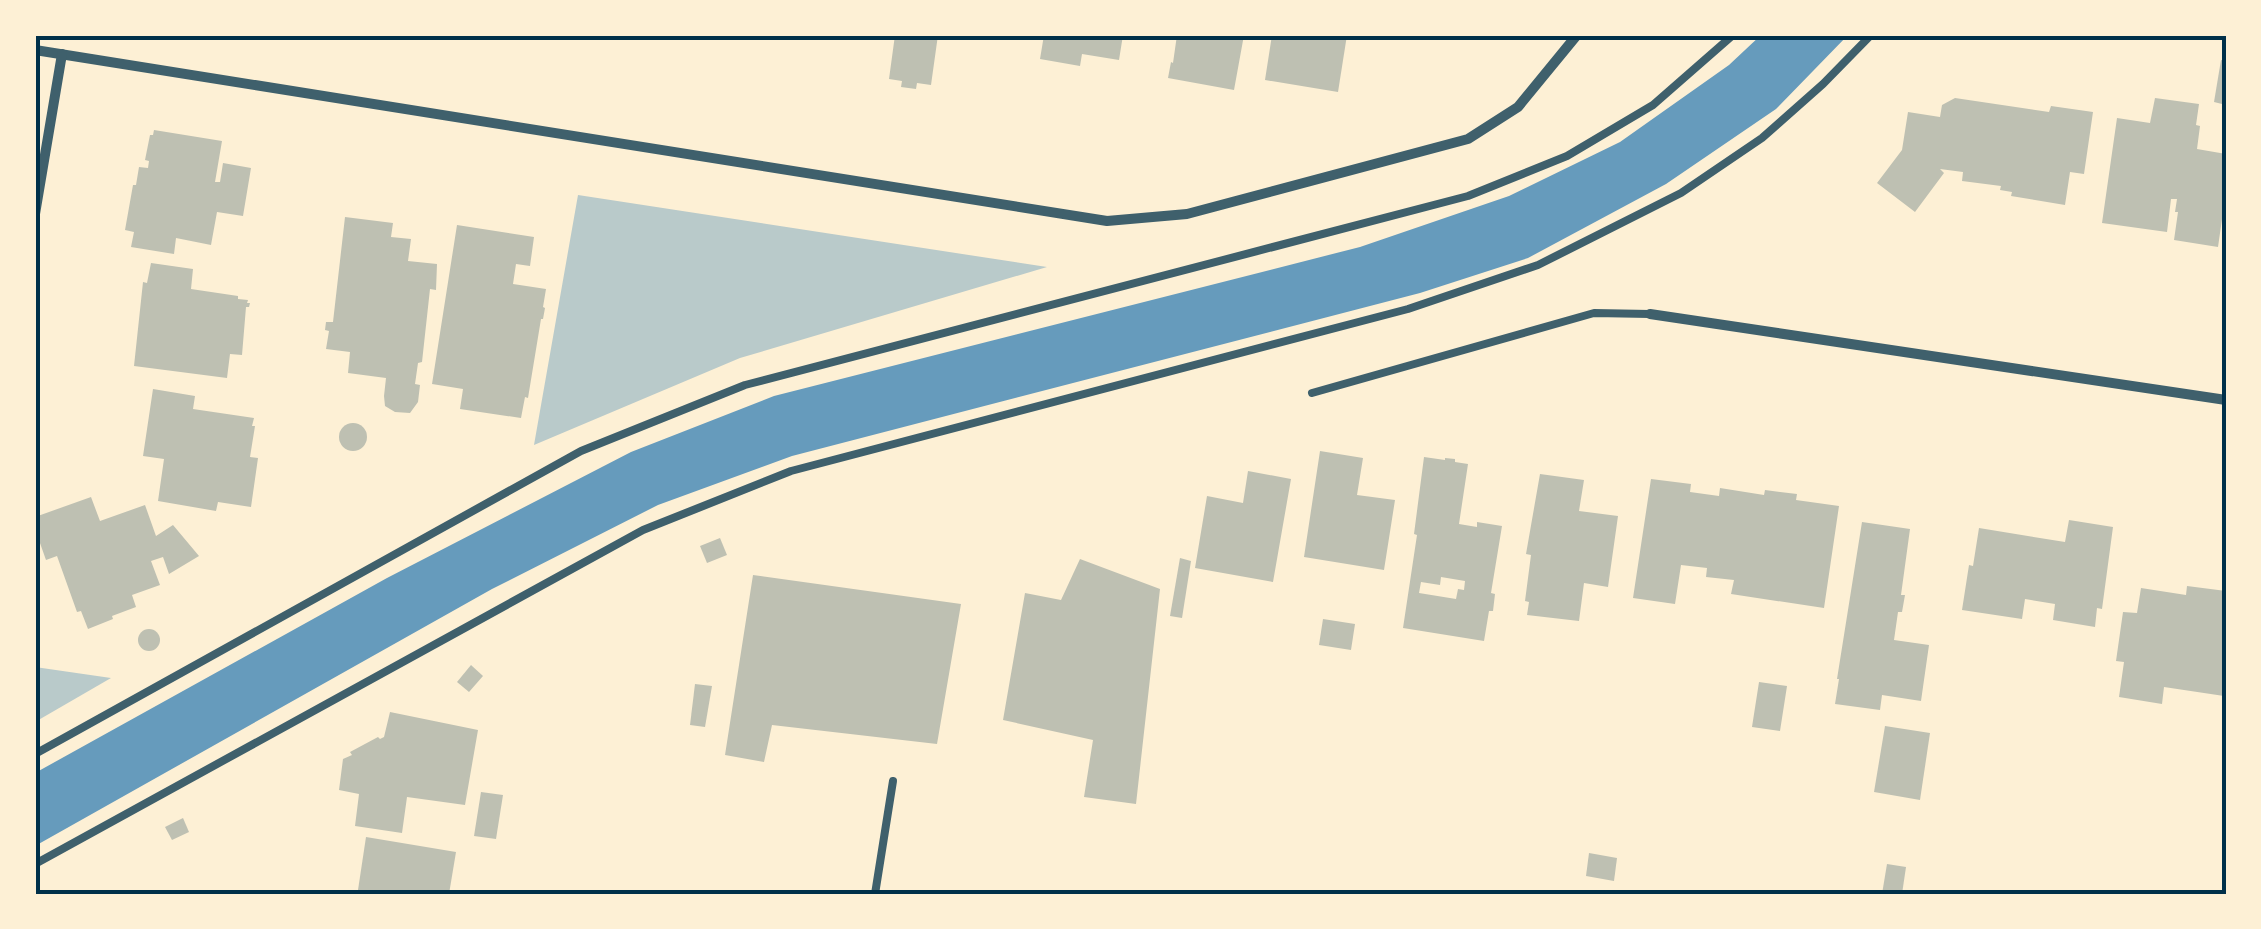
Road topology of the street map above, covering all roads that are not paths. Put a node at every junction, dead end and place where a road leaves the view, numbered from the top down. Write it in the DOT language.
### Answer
graph roads {
  1 [pos="1576,35"];
  2 [pos="1733,35"];
  3 [pos="1871,35"];
  4 [pos="35,50"];
  5 [pos="62,54"];
  6 [pos="35,214"];
  7 [pos="1650,314"];
  8 [pos="1312,392"];
  9 [pos="2226,400"];
  10 [pos="35,754"];
  11 [pos="893,781"];
  12 [pos="35,864"];
  13 [pos="875,894"];
  1 -- 5 [label="street"];
  2 -- 10 [label="lane"];
  3 -- 12 [label="lane"];
  4 -- 5 [label="street"];
  5 -- 6 [label="street"];
  7 -- 8 [label="lane"];
  7 -- 9 [label="street"];
  11 -- 13 [label="lane"];
}
